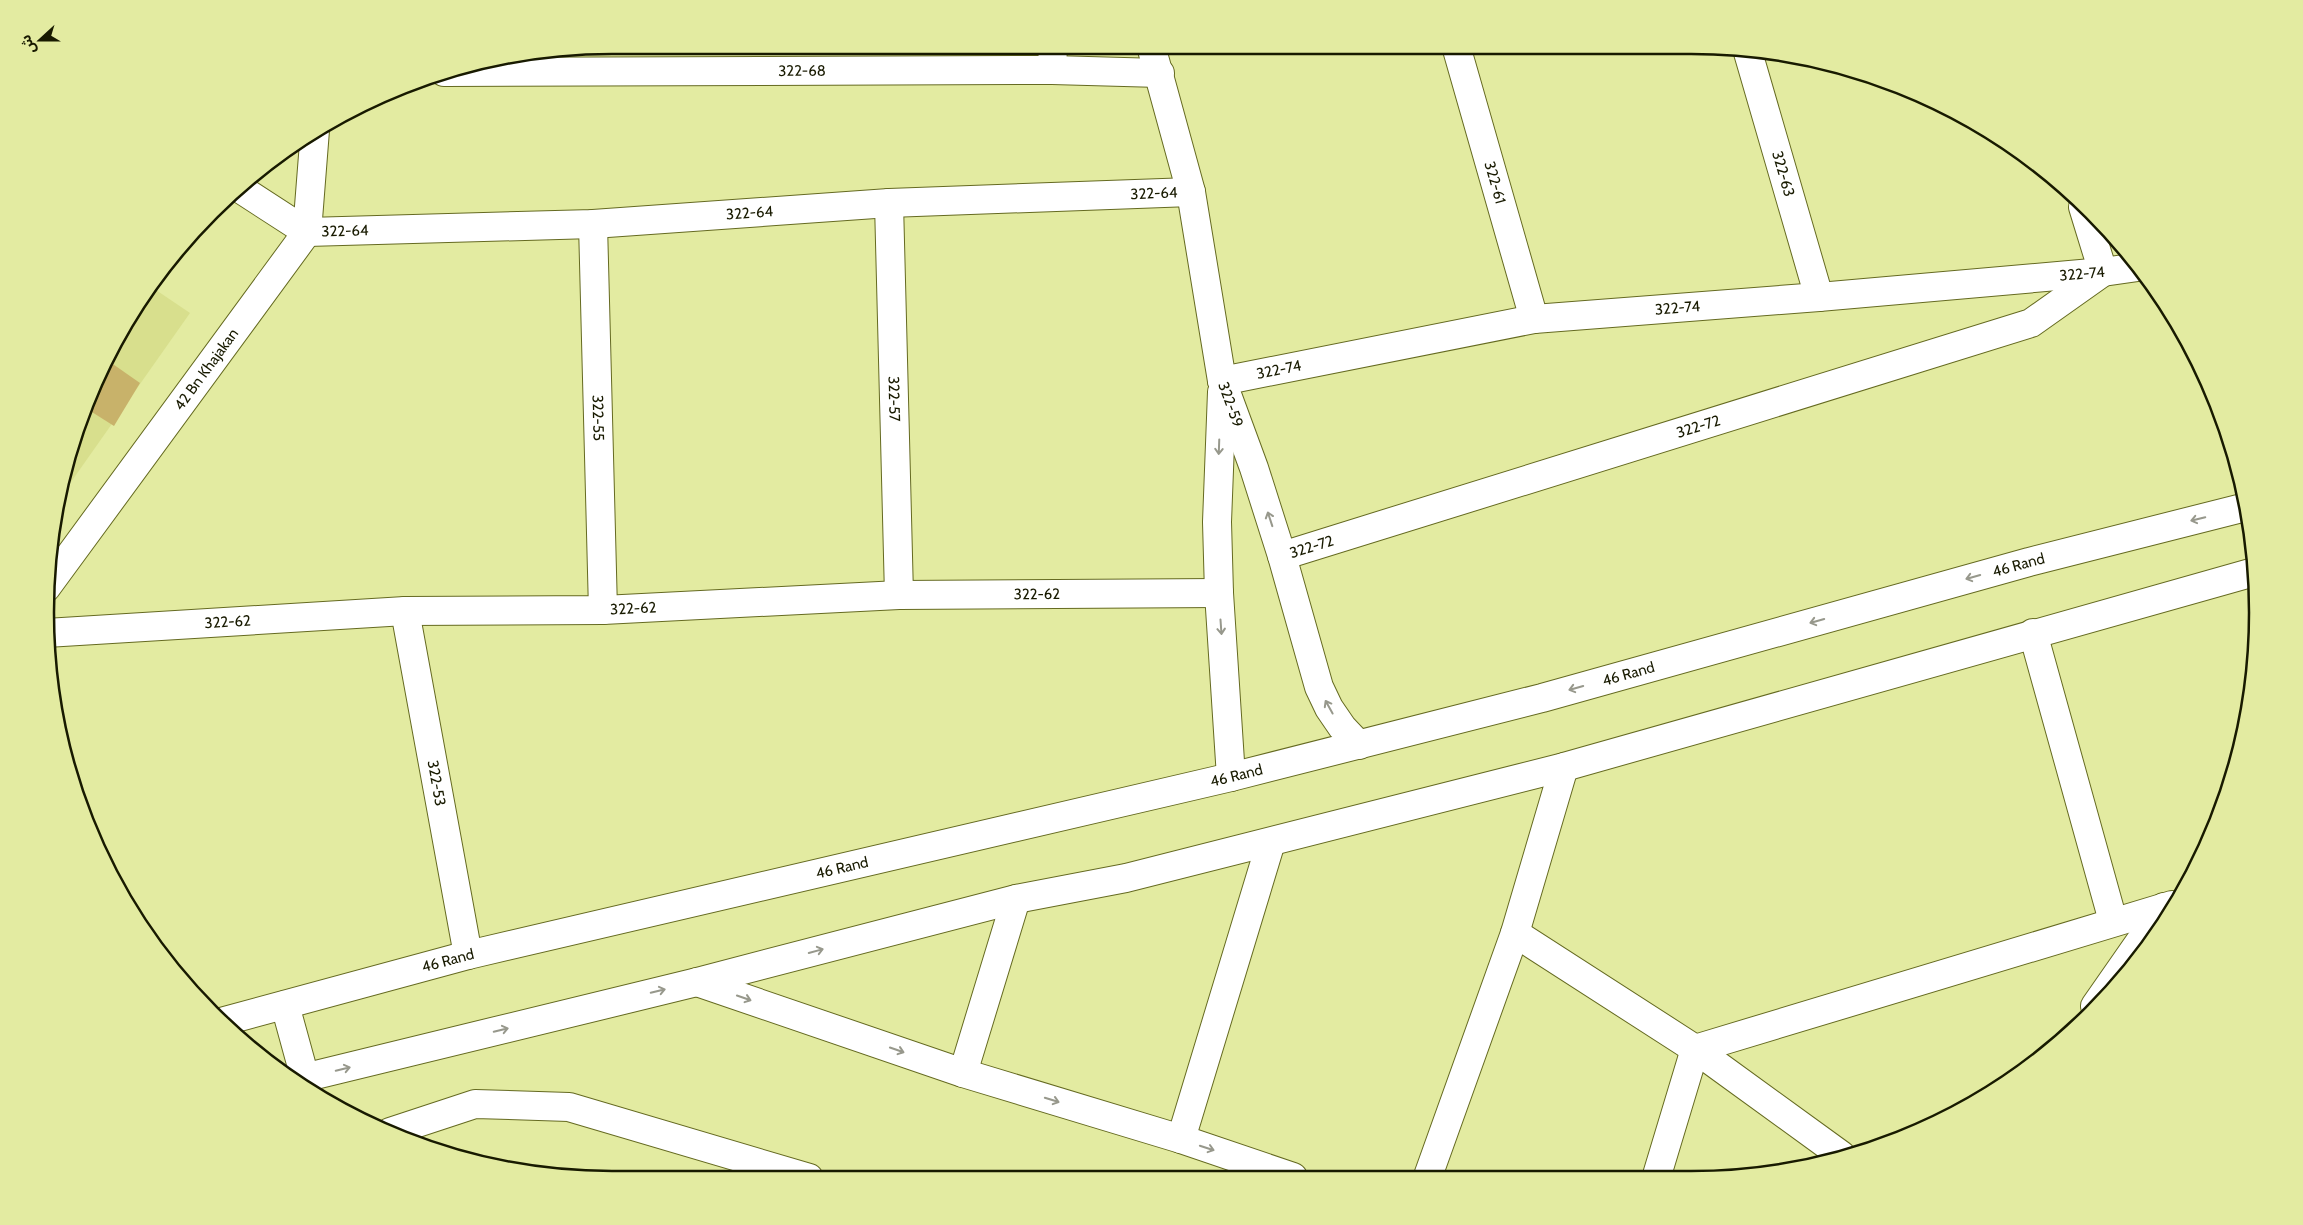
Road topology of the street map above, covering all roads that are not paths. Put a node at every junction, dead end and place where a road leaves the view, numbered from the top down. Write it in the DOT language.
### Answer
graph roads {
  1 [pos="1154,54"];
  2 [pos="1458,54"];
  3 [pos="1749,57"];
  4 [pos="1052,58"];
  5 [pos="475,71"];
  6 [pos="1160,73"];
  7 [pos="314,141"];
  8 [pos="245,192"];
  9 [pos="1191,192"];
  10 [pos="889,203"];
  11 [pos="2086,218"];
  12 [pos="593,224"];
  13 [pos="307,232"];
  14 [pos="2131,268"];
  15 [pos="2103,272"];
  16 [pos="1819,298"];
  17 [pos="1534,320"];
  18 [pos="1222,381"];
  19 [pos="2240,508"];
  20 [pos="1282,556"];
  21 [pos="2248,574"];
  22 [pos="55,576"];
  23 [pos="1218,593"];
  24 [pos="899,595"];
  25 [pos="603,610"];
  26 [pos="405,611"];
  27 [pos="55,632"];
  28 [pos="2033,633"];
  29 [pos="1359,745"];
  30 [pos="1564,767"];
  31 [pos="1231,777"];
  32 [pos="1272,842"];
  33 [pos="1016,899"];
  34 [pos="2165,907"];
  35 [pos="2113,921"];
  36 [pos="1515,933"];
  37 [pos="2141,943"];
  38 [pos="468,955"];
  39 [pos="2131,956"];
  40 [pos="697,982"];
  41 [pos="285,1005"];
  42 [pos="230,1020"];
  43 [pos="1695,1049"];
  44 [pos="963,1073"];
  45 [pos="299,1075"];
  46 [pos="304,1078"];
  47 [pos="399,1129"];
  48 [pos="1181,1139"];
  49 [pos="1836,1152"];
  50 [pos="785,1171"];
  51 [pos="1275,1171"];
  52 [pos="1430,1171"];
  53 [pos="1658,1171"];
  1 -- 6 [label="street, 322-59"];
  2 -- 17 [label="street, 322-61"];
  3 -- 16 [label="street, 322-63"];
  4 -- 5 [label="street, 322-68"];
  4 -- 6 [label="street, 322-68"];
  6 -- 9 [label="street, 322-59"];
  7 -- 13 [label="street"];
  8 -- 13 [label="street"];
  9 -- 10 [label="street, 322-64"];
  9 -- 18 [label="street, 322-59"];
  10 -- 12 [label="street, 322-64"];
  10 -- 24 [label="street, 322-57"];
  11 -- 15 [label="street"];
  12 -- 13 [label="street, 322-64"];
  12 -- 25 [label="street, 322-55"];
  13 -- 22 [label="street, 42 Bn Khajakan"];
  14 -- 15 [label="street, 322-74"];
  15 -- 16 [label="street, 322-74"];
  15 -- 20 [label="street, 322-72"];
  16 -- 17 [label="street, 322-74"];
  17 -- 18 [label="street, 322-74"];
  20 -- 18 [label="street, 322-59, one-way"];
  18 -- 23 [label="street, one-way"];
  19 -- 29 [label="street, 46 Rand, one-way"];
  29 -- 20 [label="street, 322-59, one-way"];
  21 -- 28 [label="street"];
  23 -- 24 [label="street, 322-62"];
  23 -- 31 [label="street, one-way"];
  24 -- 25 [label="street, 322-62"];
  25 -- 26 [label="street, 322-62"];
  26 -- 27 [label="street, 322-62"];
  26 -- 38 [label="street, 322-53"];
  28 -- 30 [label="street"];
  28 -- 35 [label="street"];
  29 -- 31 [label="street, 46 Rand"];
  30 -- 32 [label="street"];
  30 -- 36 [label="street"];
  31 -- 38 [label="street, 46 Rand"];
  32 -- 33 [label="street"];
  32 -- 48 [label="street"];
  40 -- 33 [label="street, one-way"];
  33 -- 44 [label="street"];
  34 -- 35 [label="street"];
  35 -- 43 [label="street"];
  36 -- 43 [label="street"];
  36 -- 52 [label="street"];
  37 -- 39 [label="street"];
  38 -- 41 [label="street, 46 Rand"];
  40 -- 44 [label="street, one-way"];
  46 -- 40 [label="street, one-way"];
  41 -- 42 [label="street, 46 Rand"];
  41 -- 45 [label="street"];
  43 -- 49 [label="street"];
  43 -- 53 [label="street"];
  44 -- 48 [label="street, one-way"];
  47 -- 50 [label="street"];
  48 -- 51 [label="street, one-way"];
}
